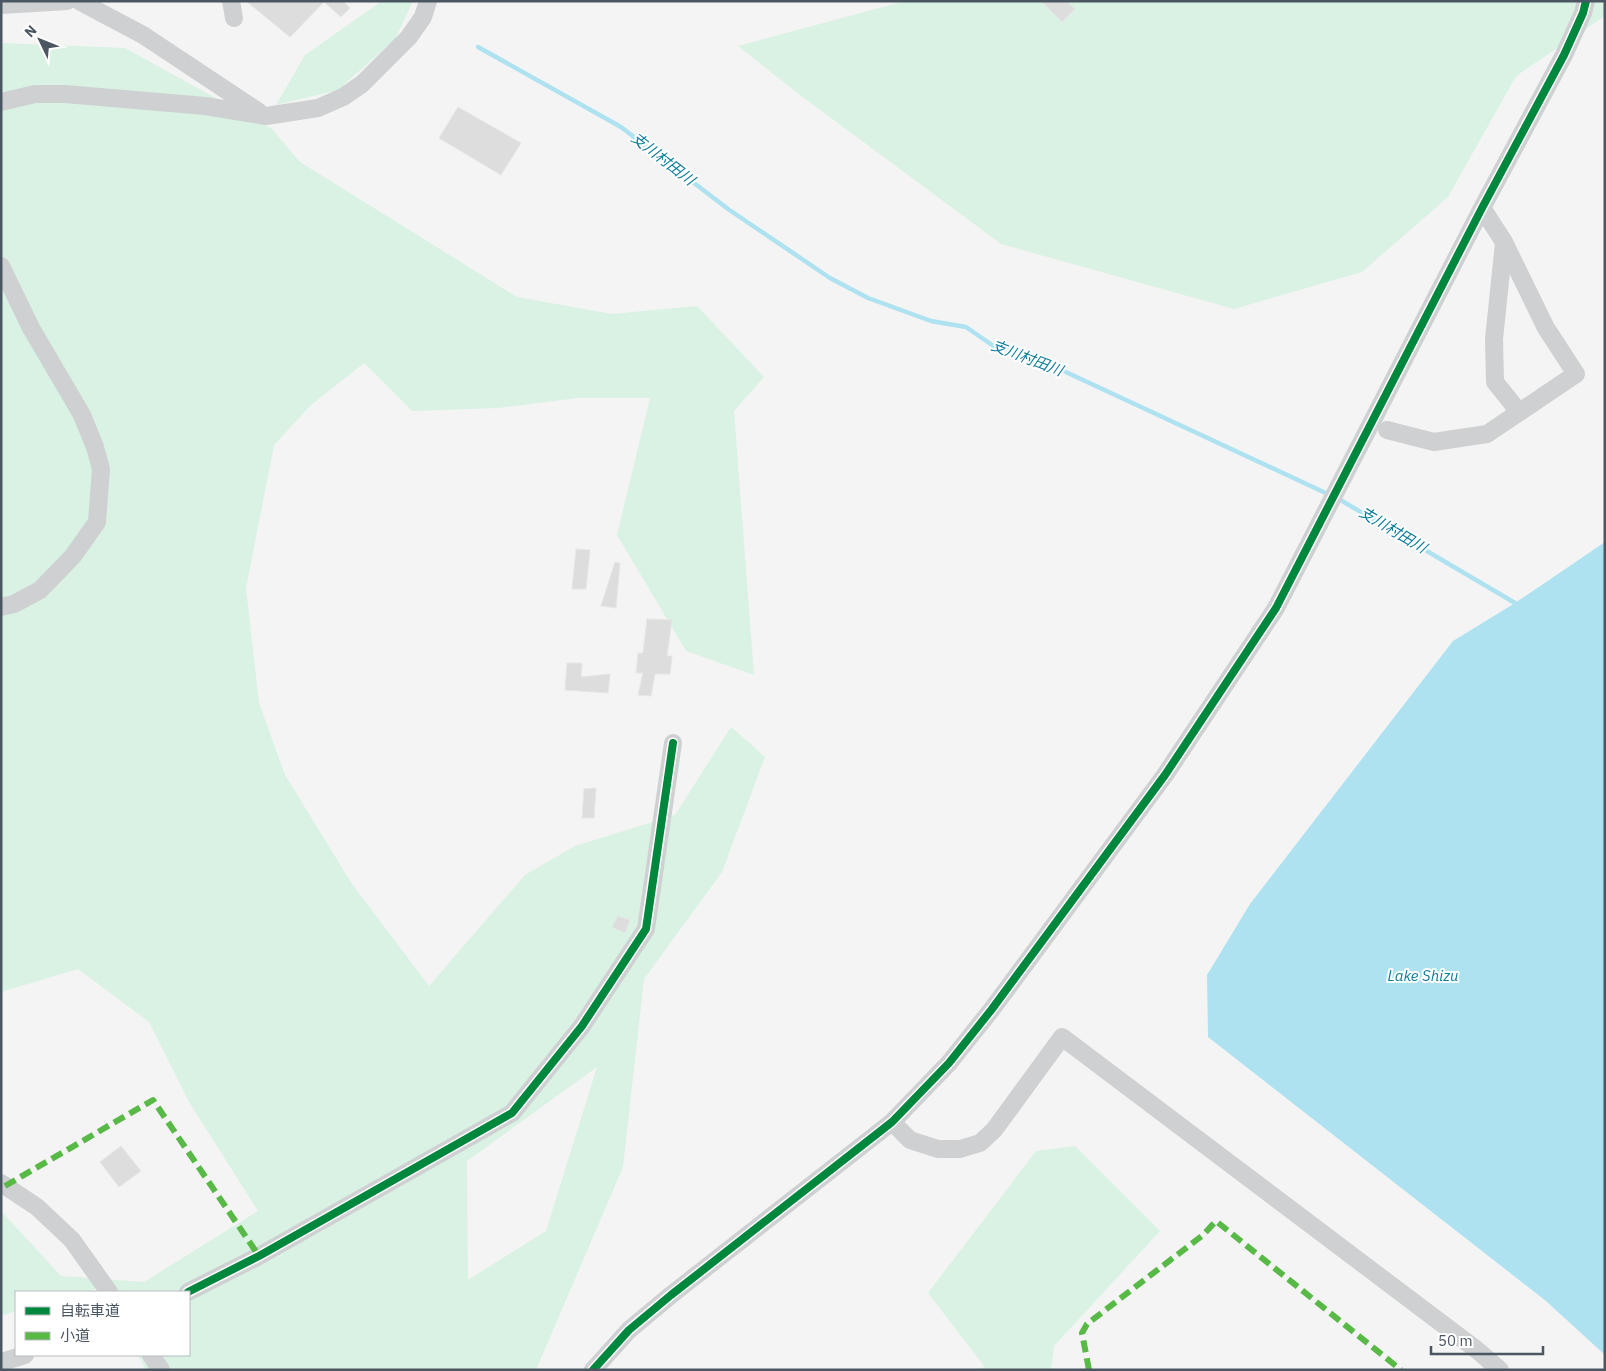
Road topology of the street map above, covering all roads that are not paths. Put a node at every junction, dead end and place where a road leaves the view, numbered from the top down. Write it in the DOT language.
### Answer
graph roads {
  1 [pos="68,1"];
  2 [pos="78,1"];
  3 [pos="428,1"];
  4 [pos="1586,1"];
  5 [pos="2,4"];
  6 [pos="1,102"];
  7 [pos="266,116"];
  8 [pos="1482,208"];
  9 [pos="1504,242"];
  10 [pos="1,266"];
  11 [pos="1519,412"];
  12 [pos="1387,430"];
  13 [pos="1,607"];
  14 [pos="673,743"];
  15 [pos="892,1122"];
  16 [pos="1,1183"];
  17 [pos="108,1291"];
  18 [pos="190,1291"];
  19 [pos="22,1356"];
  20 [pos="152,1356"];
  21 [pos="1,1362"];
  22 [pos="161,1370"];
  23 [pos="593,1370"];
  24 [pos="1500,1370"];
  1 -- 5 [label="street"];
  2 -- 7 [label="street"];
  3 -- 7 [label="street"];
  4 -- 8 [label="street"];
  6 -- 7 [label="street"];
  8 -- 9 [label="street"];
  8 -- 15 [label="street"];
  9 -- 11 [label="street"];
  9 -- 11 [label="street"];
  10 -- 13 [label="street"];
  11 -- 12 [label="street"];
  14 -- 18 [label="street"];
  15 -- 23 [label="street"];
  15 -- 24 [label="street"];
  16 -- 17 [label="street"];
  19 -- 21 [label="street"];
  20 -- 22 [label="street"];
}
